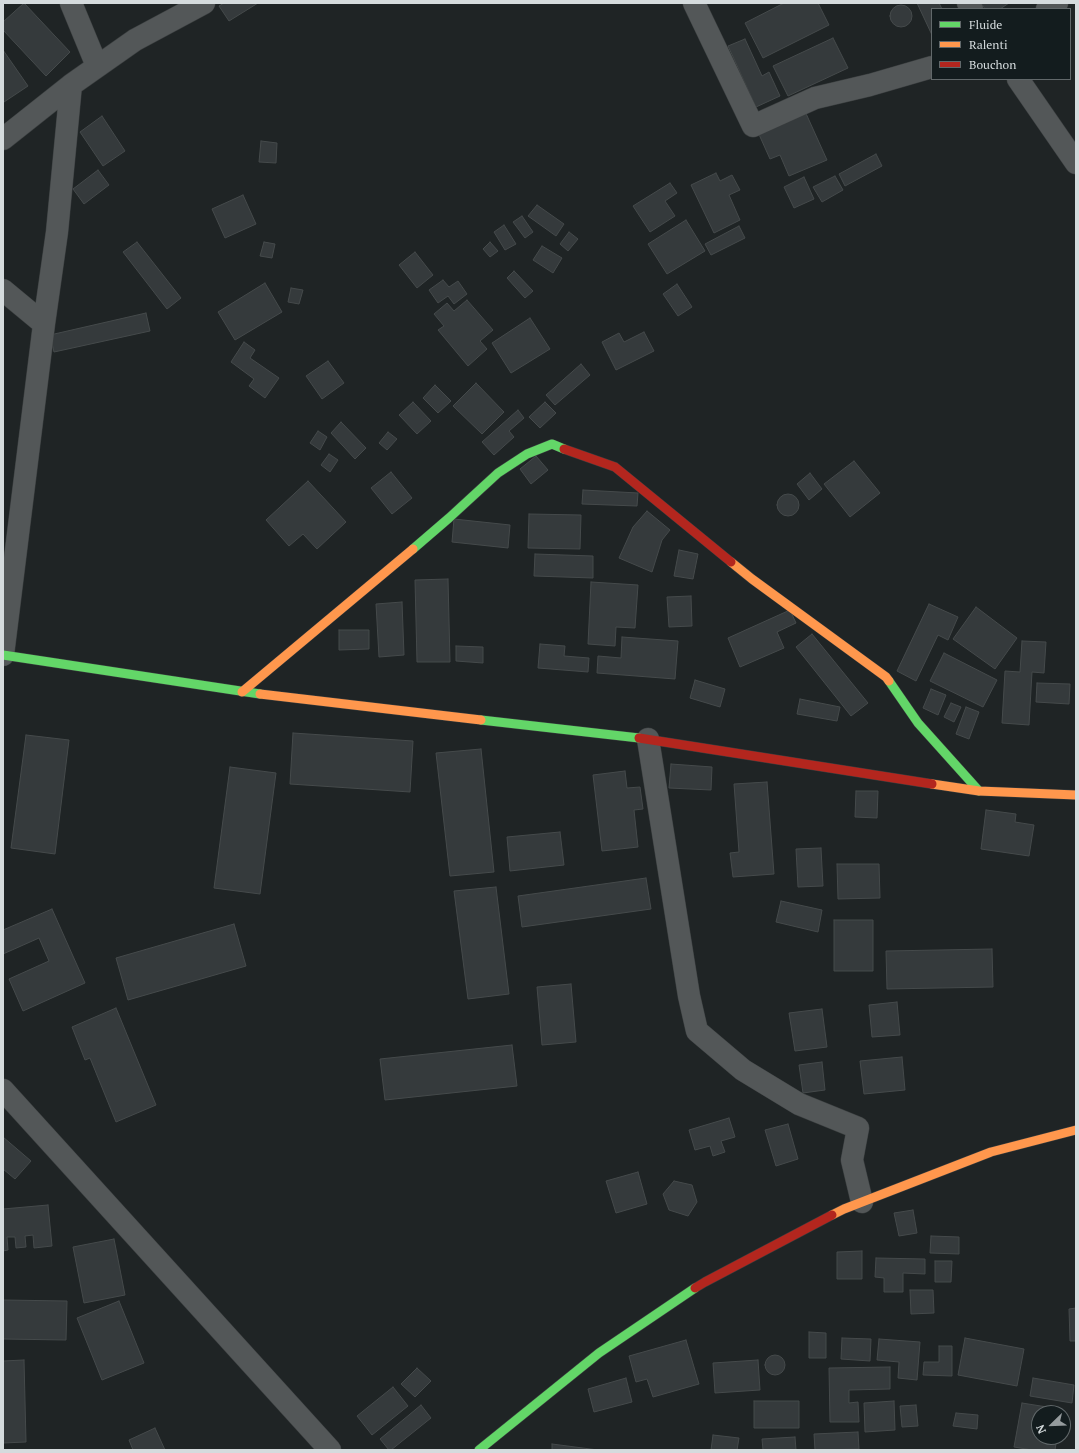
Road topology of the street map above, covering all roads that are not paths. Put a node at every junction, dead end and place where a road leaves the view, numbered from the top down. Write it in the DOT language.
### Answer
graph roads {
  1 [pos="71,3"];
  2 [pos="204,3"];
  3 [pos="694,3"];
  4 [pos="97,66"];
  5 [pos="931,67"];
  6 [pos="1019,80"];
  7 [pos="71,85"];
  8 [pos="3,139"];
  9 [pos="1076,163"];
  10 [pos="3,290"];
  11 [pos="44,324"];
  12 [pos="3,655"];
  13 [pos="242,692"];
  14 [pos="648,739"];
  15 [pos="980,791"];
  16 [pos="1076,795"];
  17 [pos="3,1090"];
  18 [pos="1076,1130"];
  19 [pos="862,1202"];
  20 [pos="330,1450"];
  21 [pos="479,1450"];
  1 -- 4 [label="street"];
  2 -- 4 [label="street"];
  3 -- 5 [label="street"];
  4 -- 7 [label="street"];
  6 -- 9 [label="street"];
  7 -- 8 [label="street"];
  7 -- 11 [label="street"];
  10 -- 11 [label="street"];
  11 -- 12 [label="street"];
  12 -- 13 [label="street"];
  13 -- 14 [label="street"];
  13 -- 15 [label="street"];
  14 -- 15 [label="street"];
  14 -- 19 [label="street"];
  15 -- 16 [label="street"];
  17 -- 20 [label="street"];
  18 -- 19 [label="street"];
  19 -- 21 [label="street"];
}
